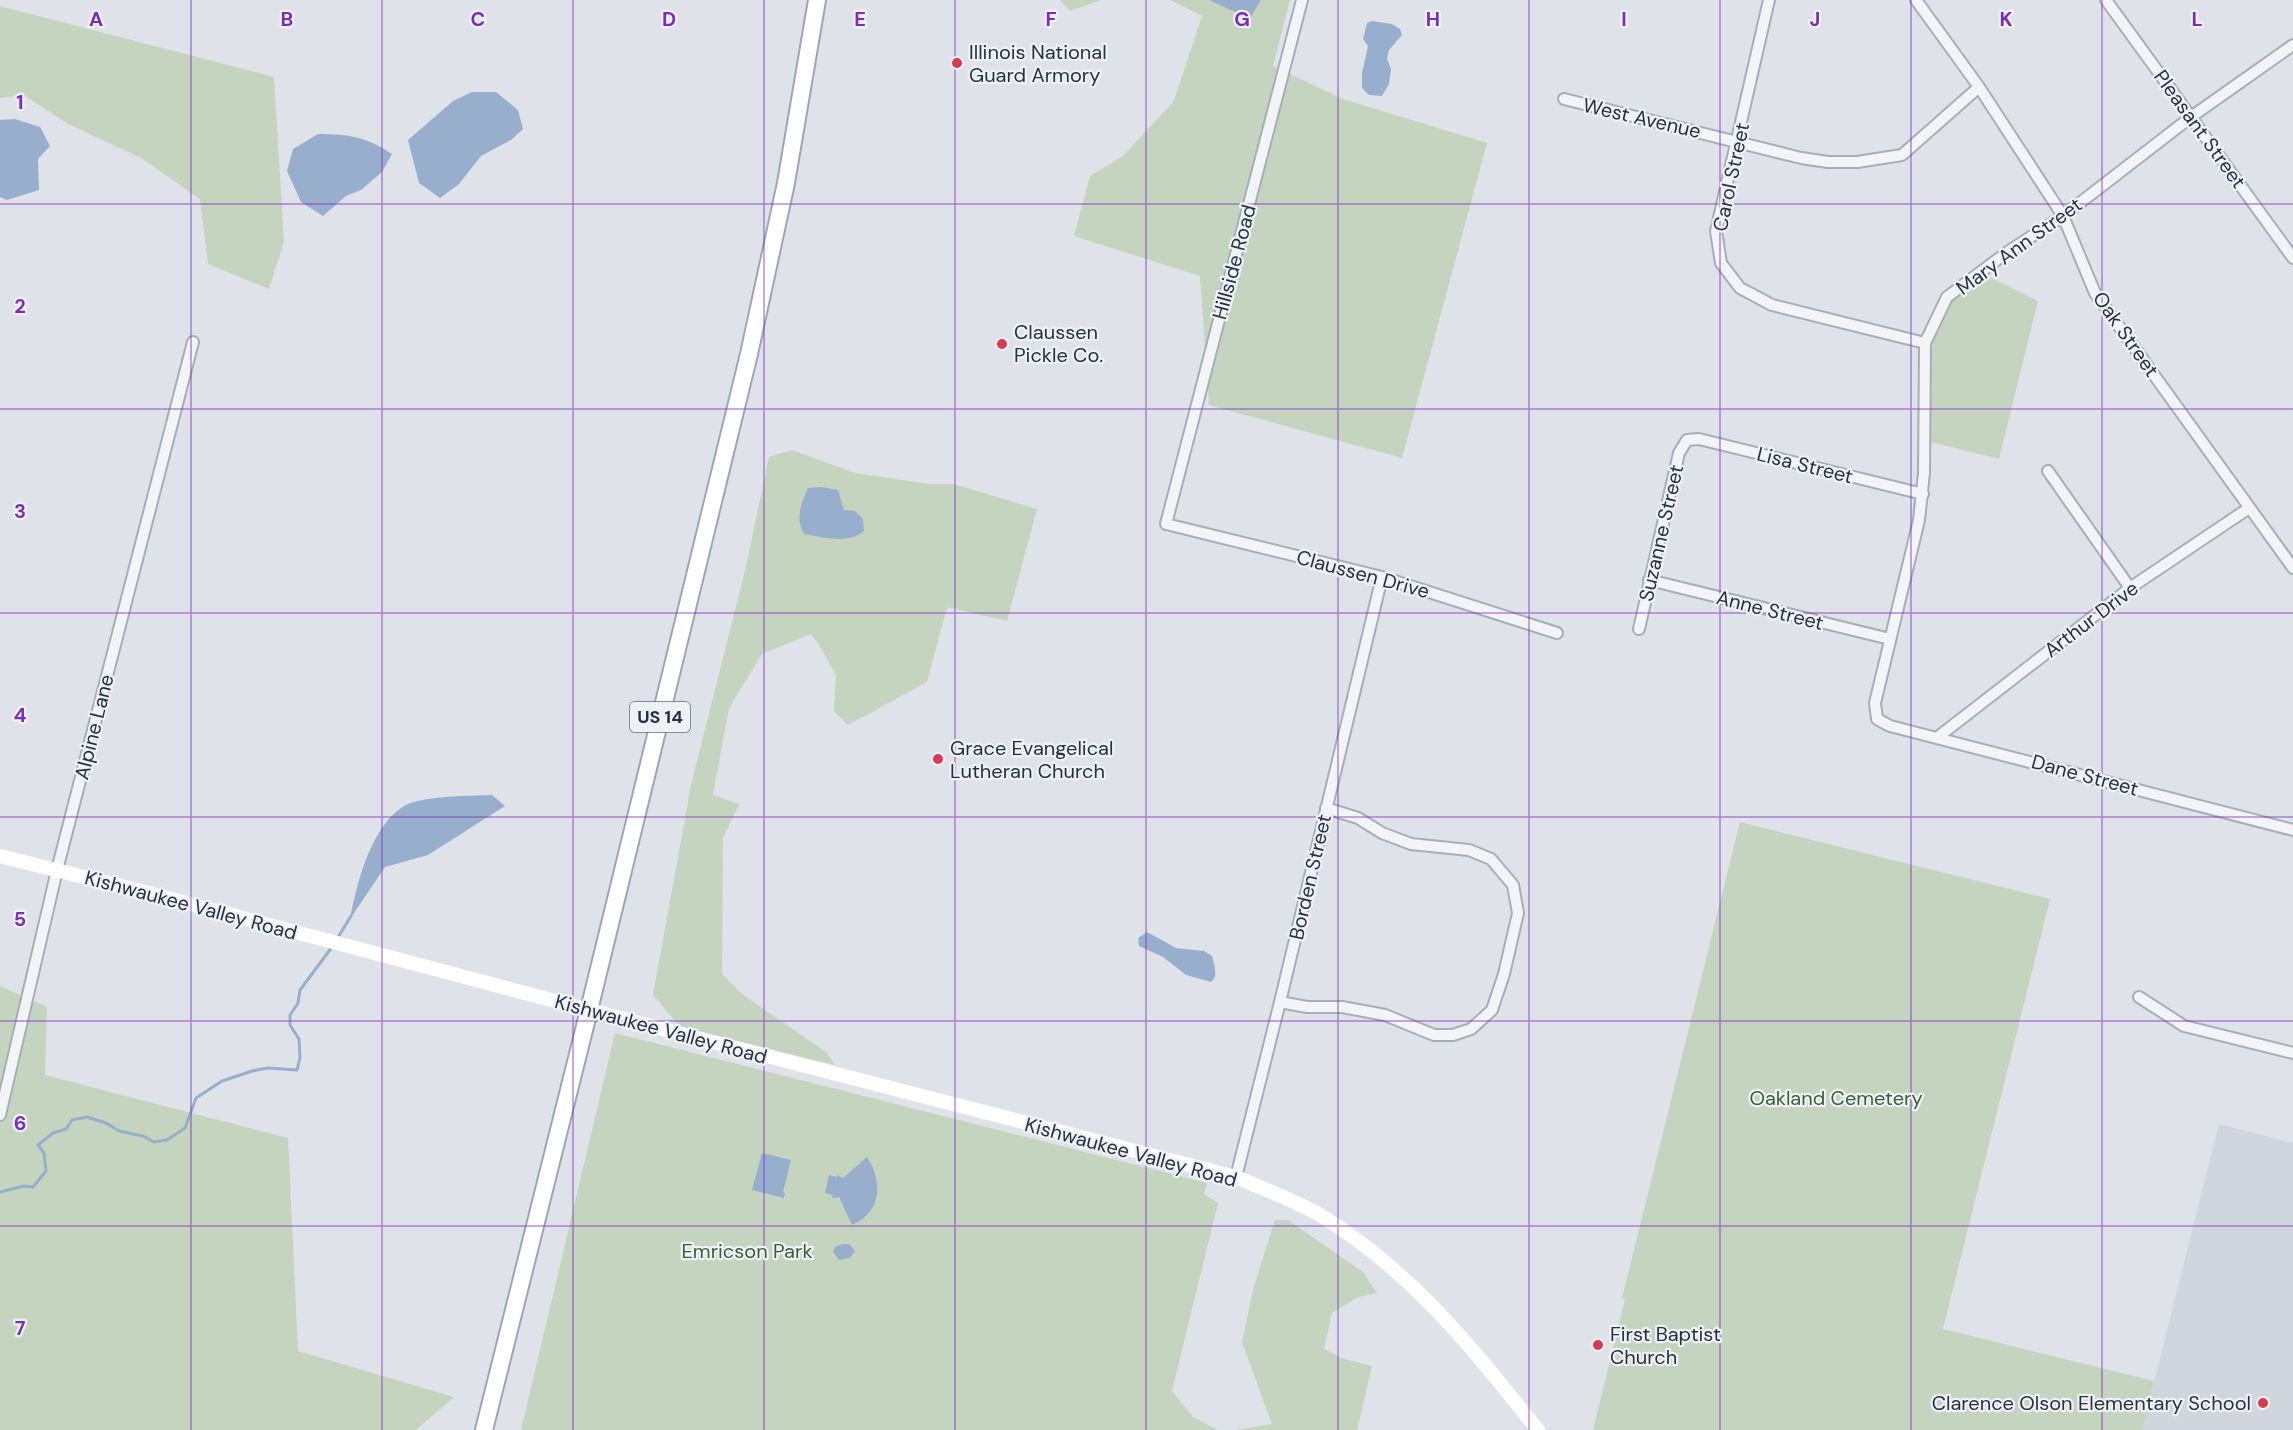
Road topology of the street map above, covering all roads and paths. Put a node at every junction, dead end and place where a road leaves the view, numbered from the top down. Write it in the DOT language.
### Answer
graph roads {
  1 [pos="817,0"];
  2 [pos="1302,0"];
  3 [pos="1769,0"];
  4 [pos="1916,0"];
  5 [pos="2106,0"];
  6 [pos="2293,45"];
  7 [pos="1979,87"];
  8 [pos="1564,99"];
  9 [pos="2191,117"];
  10 [pos="1737,141"];
  11 [pos="2063,216"];
  12 [pos="2293,258"];
  13 [pos="193,342"];
  14 [pos="1925,343"];
  15 [pos="1688,440"];
  16 [pos="2048,471"];
  17 [pos="1923,494"];
  18 [pos="2249,508"];
  19 [pos="1166,524"];
  20 [pos="2293,568"];
  21 [pos="1382,577"];
  22 [pos="1649,580"];
  23 [pos="2130,588"];
  24 [pos="1639,629"];
  25 [pos="1557,633"];
  26 [pos="1890,639"];
  27 [pos="1877,719"];
  28 [pos="1938,737"];
  29 [pos="1326,808"];
  30 [pos="2293,830"];
  31 [pos="0,856"];
  32 [pos="57,870"];
  33 [pos="2139,997"];
  34 [pos="1281,1002"];
  35 [pos="589,1010"];
  36 [pos="2293,1053"];
  37 [pos="0,1115"];
  38 [pos="1236,1177"];
  39 [pos="484,1430"];
  40 [pos="1538,1430"];
  1 -- 35 [label="main road, US 14"];
  2 -- 19 [label="street, Hillside Road"];
  3 -- 10 [label="street, Carol Street"];
  4 -- 7 [label="street, Oak Street"];
  5 -- 9 [label="street, Pleasant Street"];
  6 -- 9 [label="street, Mary Ann Street"];
  7 -- 10 [label="street, West Avenue"];
  7 -- 11 [label="street, Oak Street"];
  8 -- 10 [label="street, West Avenue"];
  9 -- 11 [label="street, Mary Ann Street"];
  9 -- 12 [label="street, Pleasant Street"];
  10 -- 14 [label="street, Carol Street"];
  11 -- 14 [label="street, Mary Ann Street"];
  11 -- 18 [label="street, Oak Street"];
  13 -- 32 [label="street, Alpine Lane"];
  14 -- 17 [label="street, Mary Ann Street"];
  15 -- 17 [label="street, Lisa Street"];
  15 -- 22 [label="street, Suzanne Street"];
  16 -- 23 [label="street"];
  17 -- 26 [label="street, Mary Ann Street"];
  18 -- 20 [label="street, Oak Street"];
  18 -- 23 [label="street, Arthur Drive"];
  19 -- 21 [label="street, Claussen Drive"];
  21 -- 25 [label="street, Claussen Drive"];
  21 -- 29 [label="street, Borden Street"];
  22 -- 24 [label="street, Suzanne Street"];
  22 -- 26 [label="street, Anne Street"];
  23 -- 28 [label="street, Arthur Drive"];
  26 -- 27 [label="street, Mary Ann Street"];
  27 -- 28 [label="street, Dane Street"];
  28 -- 30 [label="street, Dane Street"];
  29 -- 34 [label="street, Borden Street"];
  29 -- 34 [label="street"];
  31 -- 32 [label="street, Kishwaukee Valley Road"];
  32 -- 35 [label="street, Kishwaukee Valley Road"];
  32 -- 37 [label="street, Alpine Lane"];
  33 -- 36 [label="street"];
  34 -- 38 [label="street, Borden Street"];
  35 -- 38 [label="street, Kishwaukee Valley Road"];
  35 -- 39 [label="main road, US 14"];
  38 -- 40 [label="street, Kishwaukee Valley Road"];
}
